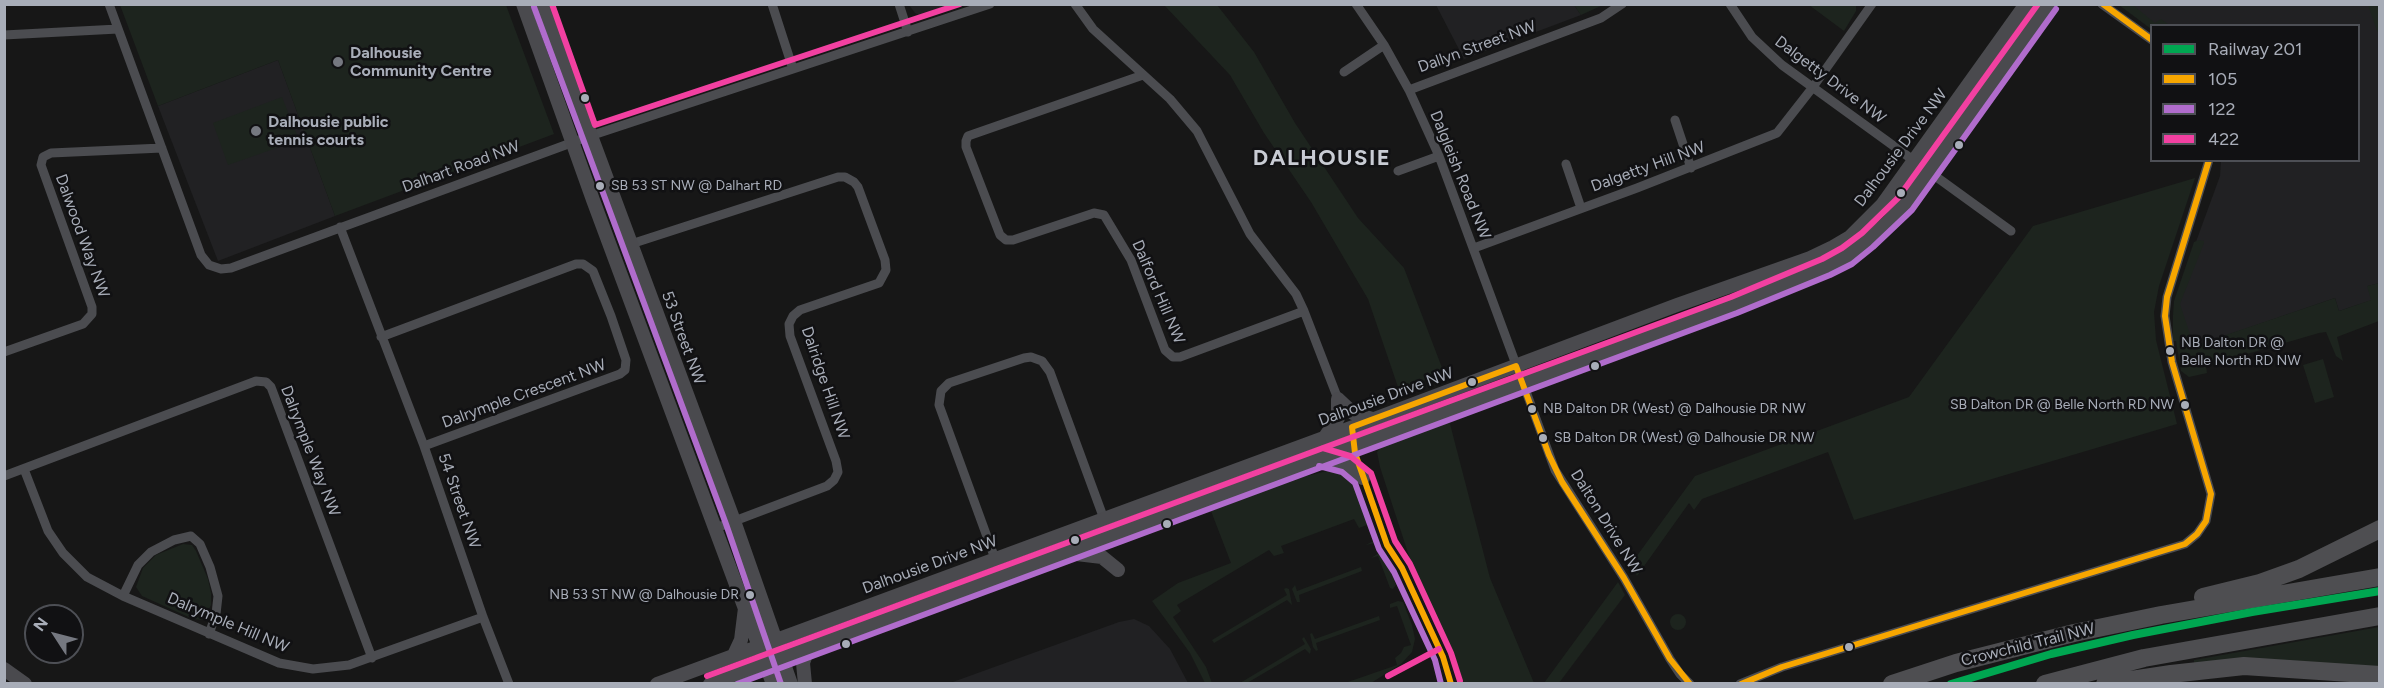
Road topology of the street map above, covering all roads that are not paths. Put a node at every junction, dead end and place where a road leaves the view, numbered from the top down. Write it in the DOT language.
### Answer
graph roads {
  1 [pos="109,4"];
  2 [pos="524,4"];
  3 [pos="542,4"];
  4 [pos="772,4"];
  5 [pos="899,4"];
  6 [pos="990,4"];
  7 [pos="1075,4"];
  8 [pos="1356,4"];
  9 [pos="1622,4"];
  10 [pos="1730,4"];
  11 [pos="1872,4"];
  12 [pos="2026,4"];
  13 [pos="2049,4"];
  14 [pos="2102,4"];
  15 [pos="118,29"];
  16 [pos="908,32"];
  17 [pos="4,35"];
  18 [pos="2150,39"];
  19 [pos="1384,45"];
  20 [pos="793,69"];
  21 [pos="1344,72"];
  22 [pos="1143,75"];
  23 [pos="1814,87"];
  24 [pos="1409,90"];
  25 [pos="1675,120"];
  26 [pos="590,136"];
  27 [pos="573,142"];
  28 [pos="162,148"];
  29 [pos="1439,156"];
  30 [pos="2208,162"];
  31 [pos="1914,163"];
  32 [pos="1566,164"];
  33 [pos="1691,168"];
  34 [pos="1398,171"];
  35 [pos="1929,171"];
  36 [pos="1581,208"];
  37 [pos="340,227"];
  38 [pos="2011,231"];
  39 [pos="631,244"];
  40 [pos="1474,248"];
  41 [pos="1304,311"];
  42 [pos="381,337"];
  43 [pos="4,352"];
  44 [pos="1516,366"];
  45 [pos="1521,382"];
  46 [pos="1338,399"];
  47 [pos="1372,419"];
  48 [pos="1324,437"];
  49 [pos="424,446"];
  50 [pos="1321,457"];
  51 [pos="24,469"];
  52 [pos="4,476"];
  53 [pos="1363,478"];
  54 [pos="1104,519"];
  55 [pos="734,521"];
  56 [pos="716,528"];
  57 [pos="2379,529"];
  58 [pos="1060,553"];
  59 [pos="996,559"];
  60 [pos="1118,570"];
  61 [pos="1001,575"];
  62 [pos="2379,577"];
  63 [pos="123,596"];
  64 [pos="746,606"];
  65 [pos="2161,615"];
  66 [pos="2379,616"];
  67 [pos="483,617"];
  68 [pos="209,633"];
  69 [pos="775,640"];
  70 [pos="760,646"];
  71 [pos="809,646"];
  72 [pos="734,655"];
  73 [pos="372,657"];
  74 [pos="781,657"];
  75 [pos="766,663"];
  76 [pos="4,669"];
  77 [pos="2379,675"];
  78 [pos="25,684"];
  79 [pos="509,684"];
  80 [pos="657,684"];
  81 [pos="710,684"];
  82 [pos="773,684"];
  83 [pos="791,684"];
  84 [pos="805,684"];
  85 [pos="1690,684"];
  86 [pos="1740,684"];
  87 [pos="1892,684"];
  88 [pos="2044,684"];
  89 [pos="2105,684"];
  1 -- 15 [label="street, Dalhart Road NW"];
  2 -- 27 [label="street"];
  3 -- 26 [label="street, 53 Street NW"];
  4 -- 20 [label="street"];
  5 -- 16 [label="street"];
  6 -- 16 [label="street, Dalhart Road NW"];
  7 -- 22 [label="street"];
  8 -- 19 [label="street, Dalgleish Road NW"];
  9 -- 24 [label="street, Dallyn Street NW"];
  10 -- 23 [label="street, Dalgetty Drive NW"];
  11 -- 23 [label="street, Dalgetty Hill NW"];
  12 -- 31 [label="street, Dalhousie Drive NW"];
  13 -- 35 [label="street, Dalhousie Drive NW"];
  14 -- 18 [label="street"];
  15 -- 17 [label="street"];
  15 -- 28 [label="street, Dalhart Road NW"];
  16 -- 20 [label="street, Dalhart Road NW"];
  19 -- 21 [label="street"];
  19 -- 24 [label="street, Dalgleish Road NW"];
  20 -- 26 [label="street, Dalhart Road NW"];
  22 -- 41 [label="street"];
  22 -- 41 [label="street, Dalford Hill NW"];
  23 -- 31 [label="street, Dalgetty Drive NW"];
  23 -- 33 [label="street, Dalgetty Hill NW"];
  24 -- 29 [label="street, Dalgleish Road NW"];
  25 -- 33 [label="street"];
  26 -- 27 [label="street, Dalhart Road NW"];
  26 -- 39 [label="street, 53 Street NW"];
  27 -- 37 [label="street, Dalhart Road NW"];
  27 -- 56 [label="street"];
  28 -- 37 [label="street, Dalhart Road NW"];
  28 -- 43 [label="street, Dalwood Way NW"];
  29 -- 34 [label="street"];
  29 -- 40 [label="street, Dalgleish Road NW"];
  30 -- 86 [label="street"];
  31 -- 35 [label="street, Dalgetty Drive NW"];
  31 -- 44 [label="street, Dalhousie Drive NW"];
  32 -- 36 [label="street"];
  33 -- 36 [label="street, Dalgetty Hill NW"];
  35 -- 38 [label="street, Dalgetty Drive NW"];
  35 -- 45 [label="street, Dalhousie Drive NW"];
  36 -- 40 [label="street, Dalgetty Hill NW"];
  37 -- 42 [label="street, 54 Street NW"];
  39 -- 55 [label="street, 53 Street NW"];
  39 -- 55 [label="street, Dalridge Hill NW"];
  40 -- 44 [label="street, Dalgleish Road NW"];
  41 -- 46 [label="street"];
  42 -- 49 [label="street, 54 Street NW"];
  42 -- 49 [label="street, Dalrymple Crescent NW"];
  44 -- 45 [label="street, Dalton Drive NW"];
  44 -- 47 [label="street, Dalhousie Drive NW"];
  45 -- 50 [label="street, Dalhousie Drive NW"];
  45 -- 85 [label="street, Dalton Drive NW"];
  46 -- 47 [label="street"];
  46 -- 48 [label="street"];
  47 -- 48 [label="street, Dalhousie Drive NW"];
  48 -- 54 [label="street, Dalhousie Drive NW"];
  49 -- 67 [label="street, 54 Street NW"];
  50 -- 53 [label="street"];
  50 -- 58 [label="street, Dalhousie Drive NW"];
  51 -- 52 [label="street, Dalrymple Way NW"];
  51 -- 63 [label="street, Dalrymple Hill NW"];
  51 -- 73 [label="street, Dalrymple Way NW"];
  54 -- 59 [label="street, Dalhousie Drive NW"];
  54 -- 59 [label="street"];
  55 -- 56 [label="street, Dalridge Hill NW"];
  55 -- 69 [label="street, 53 Street NW"];
  56 -- 64 [label="street"];
  57 -- 65 [label="highway"];
  58 -- 60 [label="street"];
  58 -- 61 [label="street, Dalhousie Drive NW"];
  59 -- 61 [label="street"];
  59 -- 69 [label="street, Dalhousie Drive NW"];
  61 -- 71 [label="street, Dalhousie Drive NW"];
  62 -- 65 [label="highway, Crowchild Trail NW"];
  63 -- 68 [label="street, Dalrymple Hill NW"];
  63 -- 68 [label="street"];
  64 -- 70 [label="street"];
  64 -- 72 [label="street"];
  65 -- 87 [label="highway, Crowchild Trail NW"];
  66 -- 88 [label="highway"];
  67 -- 73 [label="street, Dalrymple Hill NW"];
  67 -- 79 [label="street, 54 Street NW"];
  68 -- 73 [label="street, Dalrymple Hill NW"];
  69 -- 70 [label="street, Dalhousie Drive NW"];
  69 -- 74 [label="street, 53 Street NW"];
  70 -- 72 [label="street, Dalhousie Drive NW"];
  70 -- 75 [label="street"];
  71 -- 74 [label="street, Dalhousie Drive NW"];
  71 -- 84 [label="street"];
  72 -- 80 [label="street, Dalhousie Drive NW"];
  74 -- 75 [label="street, Dalhousie Drive NW"];
  74 -- 83 [label="street, 53 Street NW"];
  75 -- 81 [label="street, Dalhousie Drive NW"];
  75 -- 82 [label="street"];
  76 -- 78 [label="street"];
  77 -- 89 [label="highway"];
}
